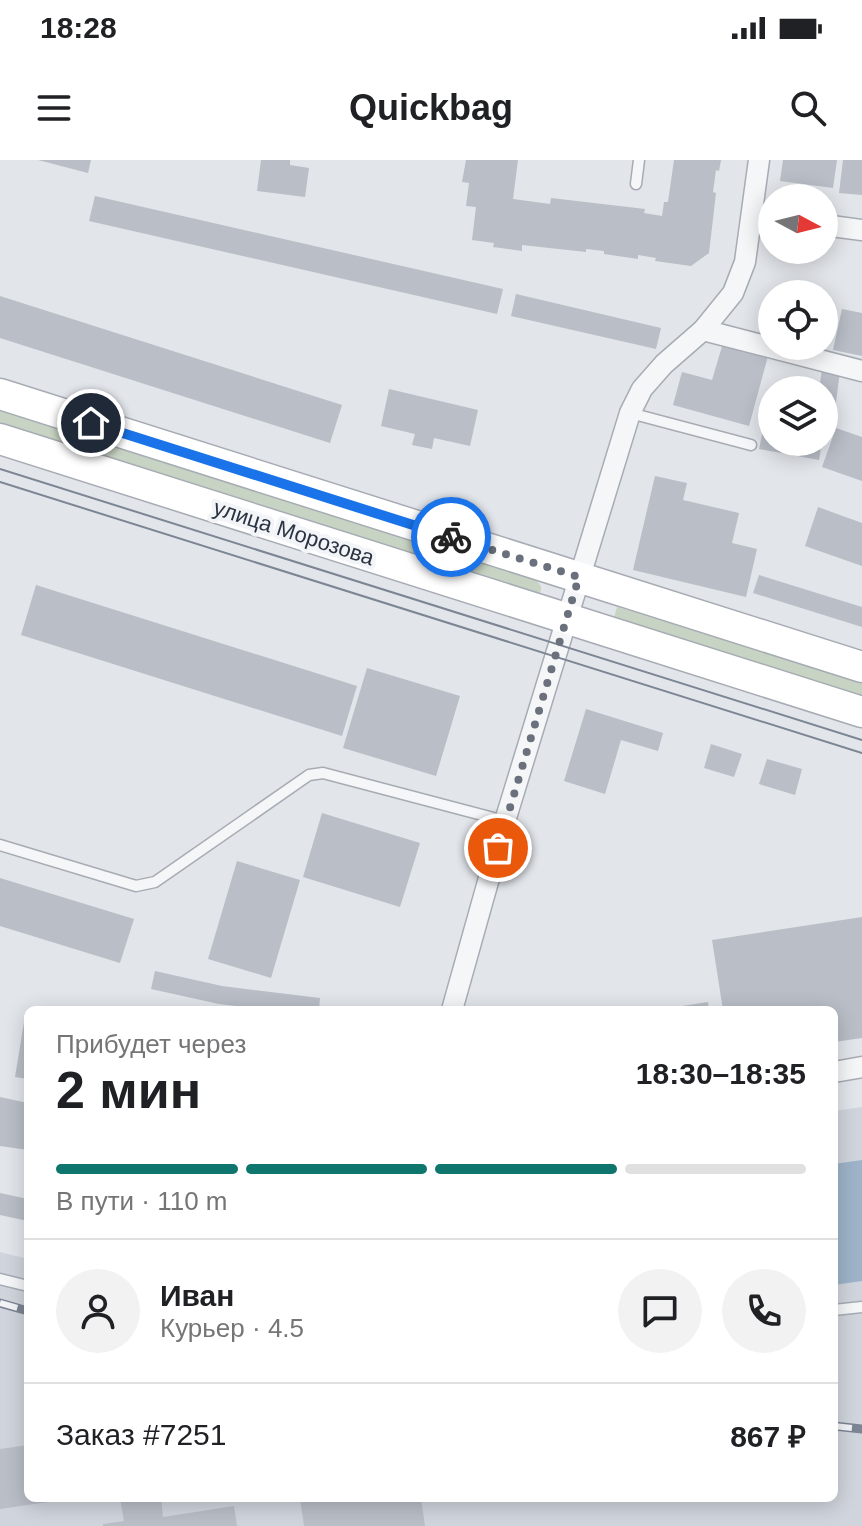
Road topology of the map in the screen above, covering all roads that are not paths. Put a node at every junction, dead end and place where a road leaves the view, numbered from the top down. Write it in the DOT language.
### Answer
graph roads {
  1 [pos="639,160"];
  2 [pos="759,160"];
  3 [pos="636,184"];
  4 [pos="760,184"];
  5 [pos="758,227"];
  6 [pos="838,227"];
  7 [pos="862,230"];
  8 [pos="703,330"];
  9 [pos="862,371"];
  10 [pos="0,394"];
  11 [pos="630,413"];
  12 [pos="1,441"];
  13 [pos="751,445"];
  14 [pos="579,577"];
  15 [pos="567,618"];
  16 [pos="862,667"];
  17 [pos="862,712"];
  18 [pos="505,821"];
  19 [pos="0,845"];
  20 [pos="453,1006"];
  21 [pos="862,1067"];
  22 [pos="838,1071"];
  23 [pos="0,1279"];
  24 [pos="24,1285"];
  25 [pos="862,1307"];
  26 [pos="838,1310"];
  1 -- 3 [label="lane"];
  2 -- 4 [label="street"];
  5 -- 8 [label="street"];
  6 -- 7 [label="street"];
  8 -- 9 [label="street"];
  8 -- 11 [label="street"];
  10 -- 14 [label="main road, улица Морозова"];
  11 -- 13 [label="lane"];
  11 -- 14 [label="street"];
  12 -- 15 [label="main road, улица Морозова"];
  14 -- 15 [label="street"];
  14 -- 16 [label="main road, улица Морозова"];
  15 -- 17 [label="main road, улица Морозова"];
  15 -- 18 [label="street"];
  18 -- 19 [label="lane"];
  18 -- 20 [label="street"];
  21 -- 22 [label="street"];
  23 -- 24 [label="lane"];
  25 -- 26 [label="lane"];
}
